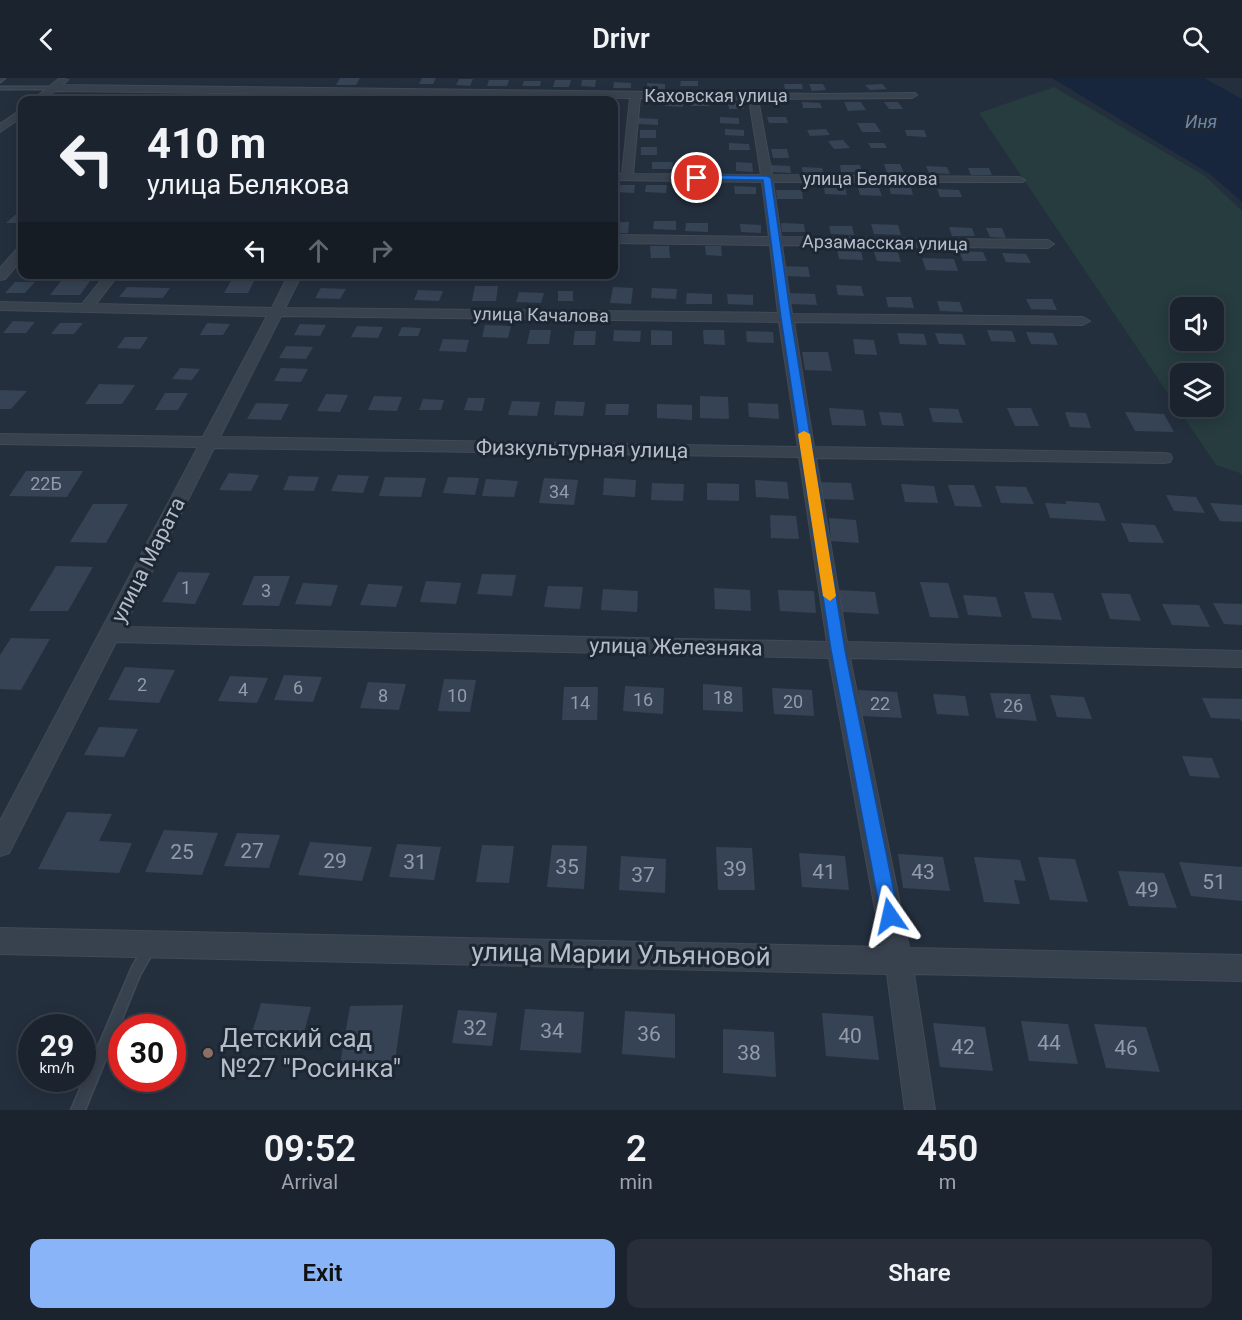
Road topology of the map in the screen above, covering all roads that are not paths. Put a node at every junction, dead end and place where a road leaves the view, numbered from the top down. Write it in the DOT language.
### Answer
graph roads {
  1 [pos="65,78"];
  2 [pos="400,78"];
  3 [pos="0,88"];
  4 [pos="53,88"];
  5 [pos="178,89"];
  6 [pos="262,90"];
  7 [pos="912,94"];
  8 [pos="635,95"];
  9 [pos="42,96"];
  10 [pos="172,96"];
  11 [pos="257,96"];
  12 [pos="390,96"];
  13 [pos="578,96"];
  14 [pos="753,96"];
  15 [pos="18,115"];
  16 [pos="0,129"];
  17 [pos="618,177"];
  18 [pos="627,177"];
  19 [pos="767,178"];
  20 [pos="1019,180"];
  21 [pos="618,239"];
  22 [pos="775,242"];
  23 [pos="1048,244"];
  24 [pos="18,256"];
  25 [pos="0,276"];
  26 [pos="109,279"];
  27 [pos="294,279"];
  28 [pos="0,306"];
  29 [pos="85,309"];
  30 [pos="277,312"];
  31 [pos="786,318"];
  32 [pos="1083,321"];
  33 [pos="0,439"];
  34 [pos="209,442"];
  35 [pos="807,452"];
  36 [pos="1164,459"];
  37 [pos="110,634"];
  38 [pos="838,650"];
  39 [pos="1242,659"];
  40 [pos="0,845"];
  41 [pos="0,941"];
  42 [pos="152,944"];
  43 [pos="898,960"];
  44 [pos="1242,968"];
  45 [pos="79,1110"];
  46 [pos="920,1110"];
  1 -- 4 [label="street"];
  2 -- 12 [label="street"];
  3 -- 4 [label="lane"];
  4 -- 5 [label="street, Каховская улица"];
  4 -- 9 [label="street"];
  5 -- 6 [label="street, Каховская улица"];
  5 -- 10 [label="street"];
  6 -- 11 [label="street"];
  6 -- 12 [label="street, Каховская улица"];
  7 -- 14 [label="street, Каховская улица"];
  8 -- 13 [label="street, Каховская улица"];
  8 -- 14 [label="street, Каховская улица"];
  8 -- 18 [label="street"];
  14 -- 19 [label="street"];
  15 -- 16 [label="street"];
  17 -- 18 [label="street, улица Белякова"];
  18 -- 19 [label="street, улица Белякова"];
  19 -- 20 [label="street, улица Белякова"];
  19 -- 22 [label="street"];
  21 -- 22 [label="street, Арзамасская улица"];
  22 -- 23 [label="street, Арзамасская улица"];
  22 -- 31 [label="street"];
  24 -- 25 [label="street"];
  26 -- 29 [label="street"];
  27 -- 30 [label="street, улица Марата"];
  28 -- 29 [label="street, улица Качалова"];
  29 -- 30 [label="street, улица Качалова"];
  30 -- 31 [label="street, улица Качалова"];
  30 -- 34 [label="street, улица Марата"];
  31 -- 32 [label="street, улица Качалова"];
  31 -- 35 [label="street"];
  33 -- 34 [label="street, Физкультурная улица"];
  34 -- 35 [label="street, Физкультурная улица"];
  34 -- 37 [label="street, улица Марата"];
  35 -- 36 [label="street, Физкультурная улица"];
  35 -- 38 [label="street"];
  37 -- 38 [label="street, улица Железняка"];
  37 -- 40 [label="street, улица Марата"];
  38 -- 39 [label="street, улица Железняка"];
  38 -- 43 [label="street"];
  41 -- 42 [label="street, улица Марии Ульяновой"];
  42 -- 43 [label="street, улица Марии Ульяновой"];
  42 -- 45 [label="lane"];
  43 -- 44 [label="street, улица Марии Ульяновой"];
  43 -- 46 [label="street"];
}
